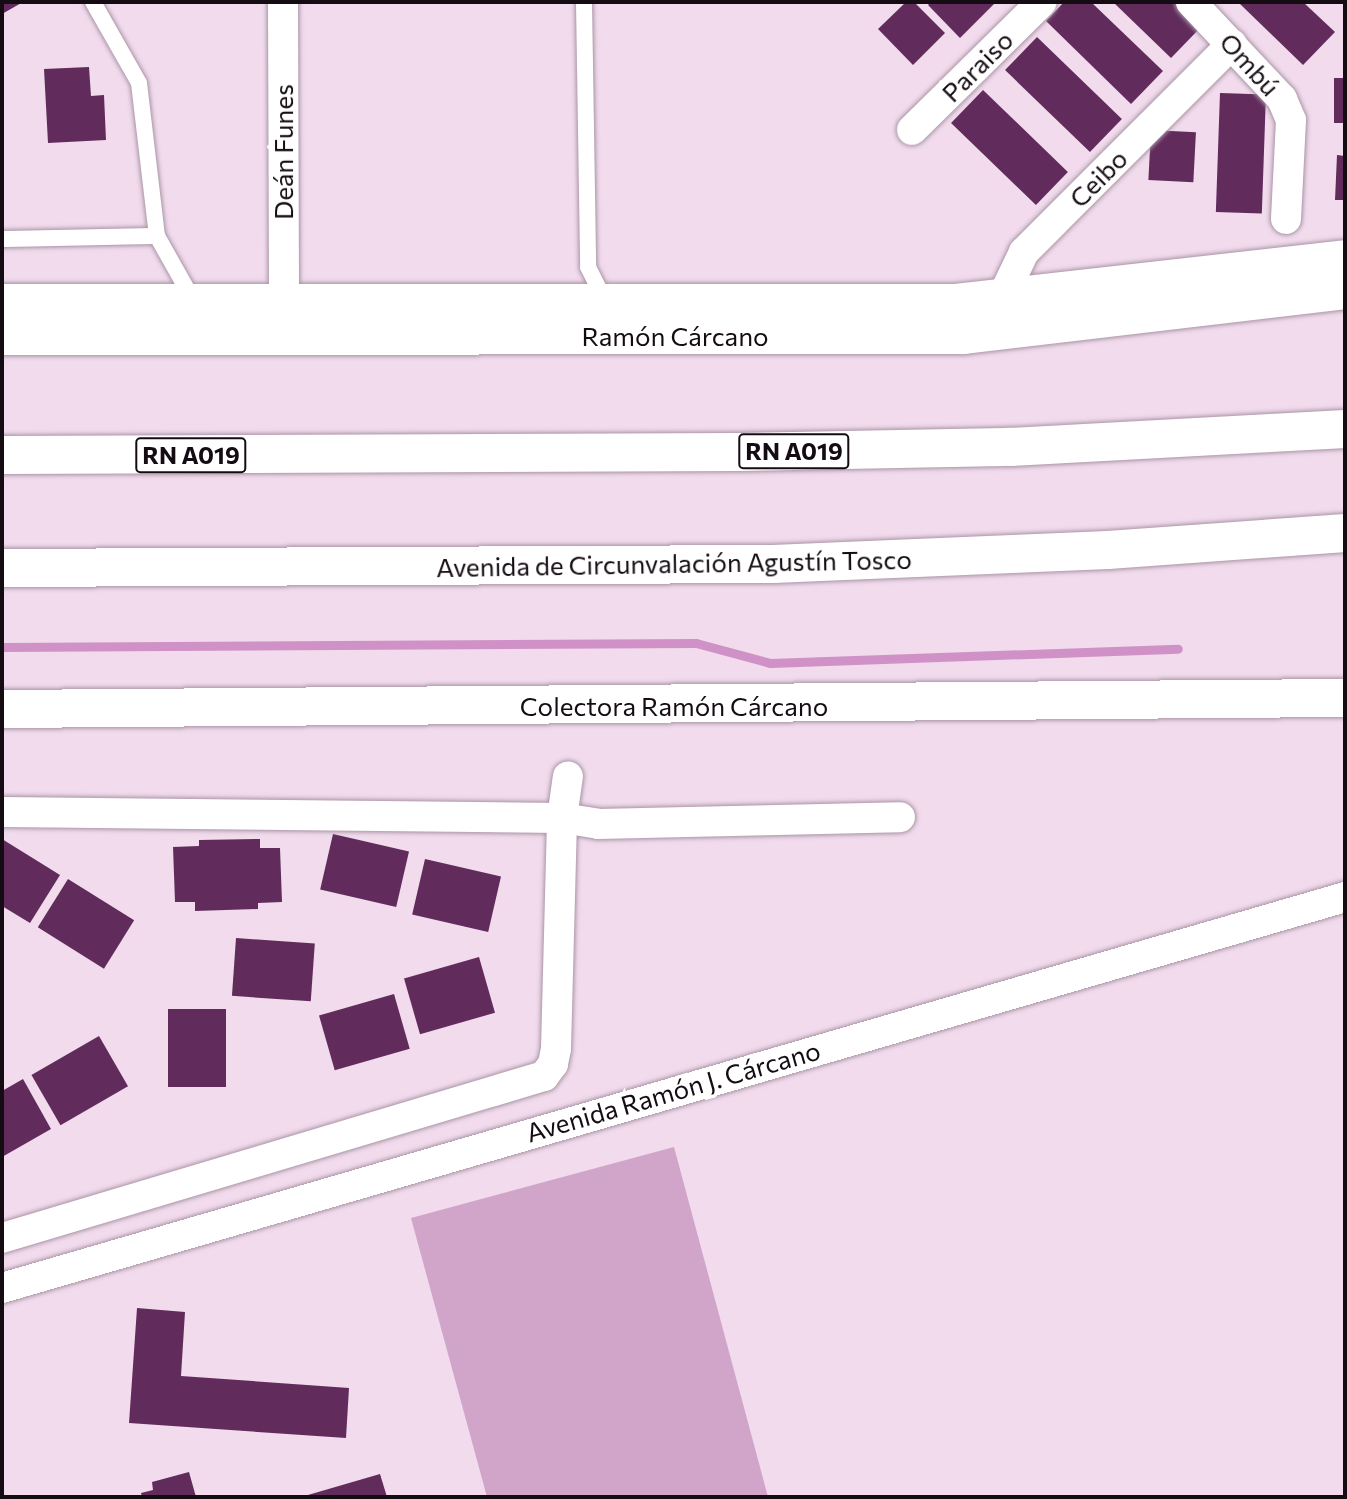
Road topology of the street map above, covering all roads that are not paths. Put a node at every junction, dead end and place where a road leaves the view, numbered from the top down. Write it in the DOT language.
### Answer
graph roads {
  1 [pos="93,2"];
  2 [pos="283,2"];
  3 [pos="584,2"];
  4 [pos="1042,2"];
  5 [pos="1191,2"];
  6 [pos="1232,44"];
  7 [pos="912,130"];
  8 [pos="1286,219"];
  9 [pos="157,236"];
  10 [pos="2,239"];
  11 [pos="1345,259"];
  12 [pos="588,267"];
  13 [pos="1345,290"];
  14 [pos="284,301"];
  15 [pos="2,303"];
  16 [pos="1004,315"];
  17 [pos="196,319"];
  18 [pos="589,319"];
  19 [pos="2,336"];
  20 [pos="1345,405"];
  21 [pos="1345,429"];
  22 [pos="1207,439"];
  23 [pos="2,455"];
  24 [pos="1345,533"];
  25 [pos="2,568"];
  26 [pos="1345,698"];
  27 [pos="2,709"];
  28 [pos="568,776"];
  29 [pos="2,812"];
  30 [pos="900,817"];
  31 [pos="562,818"];
  32 [pos="1345,897"];
  33 [pos="2,1238"];
  34 [pos="2,1288"];
  1 -- 9 [label="lane"];
  2 -- 14 [label="street, Deán Funes"];
  3 -- 12 [label="lane"];
  4 -- 7 [label="street, Paraiso"];
  5 -- 6 [label="street, Ombú"];
  6 -- 8 [label="street, Ombú"];
  6 -- 16 [label="street, Ceibo"];
  9 -- 10 [label="lane"];
  9 -- 17 [label="lane"];
  11 -- 16 [label="main road, Ramón Cárcano"];
  12 -- 18 [label="lane"];
  12 -- 18 [label="lane"];
  13 -- 16 [label="main road, Ramón Cárcano"];
  14 -- 17 [label="main road, Ramón Cárcano"];
  14 -- 18 [label="main road, Ramón Cárcano"];
  15 -- 17 [label="main road, Ramón Cárcano"];
  16 -- 18 [label="main road, Ramón Cárcano"];
  17 -- 18 [label="main road, Ramón Cárcano"];
  17 -- 19 [label="main road, Ramón Cárcano"];
  20 -- 22 [label="main road"];
  21 -- 22 [label="main road, RN A019"];
  22 -- 23 [label="main road, RN A019"];
  24 -- 25 [label="main road, Avenida de Circunvalación Agustín Tosco"];
  26 -- 27 [label="main road, Colectora Ramón Cárcano"];
  28 -- 31 [label="street"];
  29 -- 31 [label="street"];
  30 -- 31 [label="street"];
  31 -- 33 [label="street"];
  32 -- 34 [label="street, Avenida Ramón J. Cárcano"];
}
